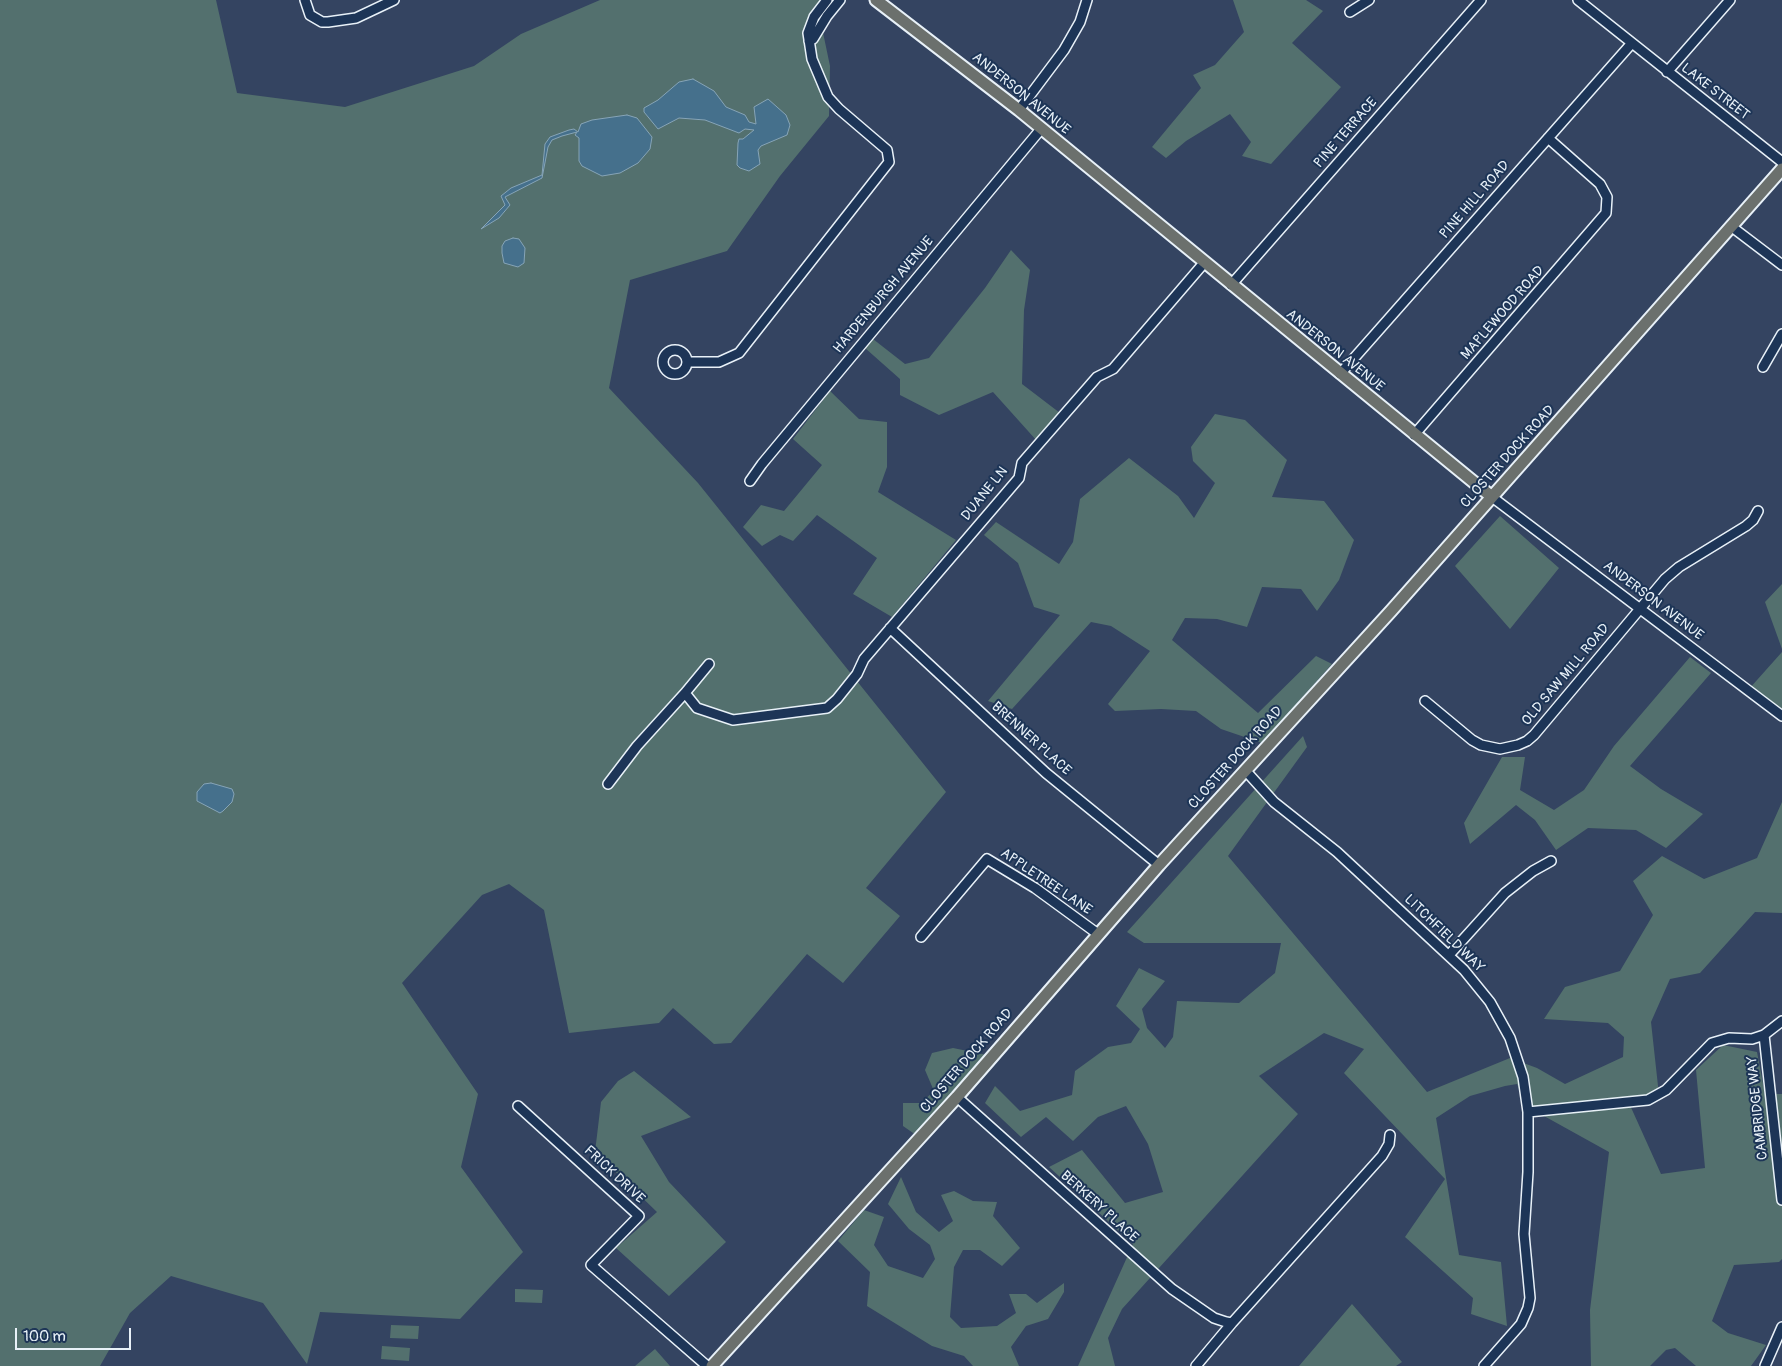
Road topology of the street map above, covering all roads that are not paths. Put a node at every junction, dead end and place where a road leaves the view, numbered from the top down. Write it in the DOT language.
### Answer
graph roads {
  1 [pos="305,0"];
  2 [pos="394,0"];
  3 [pos="827,0"];
  4 [pos="840,0"];
  5 [pos="876,0"];
  6 [pos="1088,0"];
  7 [pos="1369,0"];
  8 [pos="1481,0"];
  9 [pos="1578,0"];
  10 [pos="1730,0"];
  11 [pos="1350,12"];
  12 [pos="809,41"];
  13 [pos="1632,43"];
  14 [pos="1667,72"];
  15 [pos="1019,110"];
  16 [pos="1041,129"];
  17 [pos="1548,138"];
  18 [pos="1782,162"];
  19 [pos="1782,168"];
  20 [pos="1732,227"];
  21 [pos="1204,263"];
  22 [pos="1782,264"];
  23 [pos="1231,285"];
  24 [pos="1782,334"];
  25 [pos="687,362"];
  26 [pos="1762,367"];
  27 [pos="1340,374"];
  28 [pos="1414,436"];
  29 [pos="750,481"];
  30 [pos="1492,497"];
  31 [pos="1758,511"];
  32 [pos="1642,606"];
  33 [pos="890,628"];
  34 [pos="709,664"];
  35 [pos="685,692"];
  36 [pos="1425,701"];
  37 [pos="1782,716"];
  38 [pos="1245,770"];
  39 [pos="608,784"];
  40 [pos="1551,861"];
  41 [pos="1159,866"];
  42 [pos="1098,934"];
  43 [pos="921,937"];
  44 [pos="1449,955"];
  45 [pos="1782,1021"];
  46 [pos="1764,1036"];
  47 [pos="956,1097"];
  48 [pos="518,1106"];
  49 [pos="1528,1112"];
  50 [pos="1390,1135"];
  51 [pos="1782,1200"];
  52 [pos="1232,1323"];
  53 [pos="1782,1327"];
  54 [pos="707,1366"];
  55 [pos="712,1366"];
  56 [pos="1196,1366"];
  57 [pos="1484,1366"];
  58 [pos="1765,1366"];
  1 -- 2 [label="street"];
  3 -- 12 [label="street"];
  4 -- 12 [label="street"];
  5 -- 15 [label="main road, ANDERSON AVENUE"];
  6 -- 15 [label="street"];
  7 -- 11 [label="street"];
  8 -- 23 [label="street, PINE TERRACE"];
  9 -- 13 [label="street, LAKE STREET"];
  10 -- 14 [label="street"];
  12 -- 25 [label="street"];
  13 -- 14 [label="street, LAKE STREET"];
  13 -- 17 [label="street, PINE HILL ROAD"];
  14 -- 18 [label="street, LAKE STREET"];
  15 -- 16 [label="main road, ANDERSON AVENUE"];
  16 -- 21 [label="main road, ANDERSON AVENUE"];
  16 -- 29 [label="street, HARDENBURGH AVENUE"];
  17 -- 27 [label="street, PINE HILL ROAD"];
  17 -- 28 [label="street, MAPLEWOOD ROAD"];
  19 -- 20 [label="main road, CLOSTER DOCK ROAD"];
  20 -- 22 [label="street"];
  20 -- 30 [label="main road, CLOSTER DOCK ROAD"];
  21 -- 23 [label="main road, ANDERSON AVENUE"];
  21 -- 33 [label="street, DUANE LN"];
  23 -- 27 [label="main road, ANDERSON AVENUE"];
  24 -- 26 [label="street"];
  27 -- 28 [label="main road, ANDERSON AVENUE"];
  28 -- 30 [label="main road, ANDERSON AVENUE"];
  30 -- 32 [label="street, ANDERSON AVENUE"];
  30 -- 38 [label="main road, CLOSTER DOCK ROAD"];
  31 -- 32 [label="street, OLD SAW MILL ROAD"];
  32 -- 36 [label="street, OLD SAW MILL ROAD"];
  32 -- 37 [label="street, ANDERSON AVENUE"];
  33 -- 35 [label="street, DUANE LN"];
  33 -- 41 [label="street, BRENNER PLACE"];
  34 -- 35 [label="street"];
  35 -- 39 [label="street"];
  38 -- 41 [label="main road, CLOSTER DOCK ROAD"];
  38 -- 44 [label="street, LITCHFIELD WAY"];
  40 -- 44 [label="street"];
  41 -- 42 [label="main road, CLOSTER DOCK ROAD"];
  42 -- 43 [label="street, APPLETREE LANE"];
  42 -- 47 [label="main road, CLOSTER DOCK ROAD"];
  44 -- 49 [label="street, LITCHFIELD WAY"];
  45 -- 46 [label="street, CAMBRIDGE WAY"];
  46 -- 49 [label="street"];
  46 -- 51 [label="street, CAMBRIDGE WAY"];
  47 -- 52 [label="street, BERKERY PLACE"];
  47 -- 55 [label="main road, CLOSTER DOCK ROAD"];
  48 -- 54 [label="street, FRICK DRIVE"];
  49 -- 57 [label="street, LITCHFIELD WAY"];
  50 -- 52 [label="street"];
  52 -- 56 [label="street"];
  53 -- 58 [label="street"];
}
